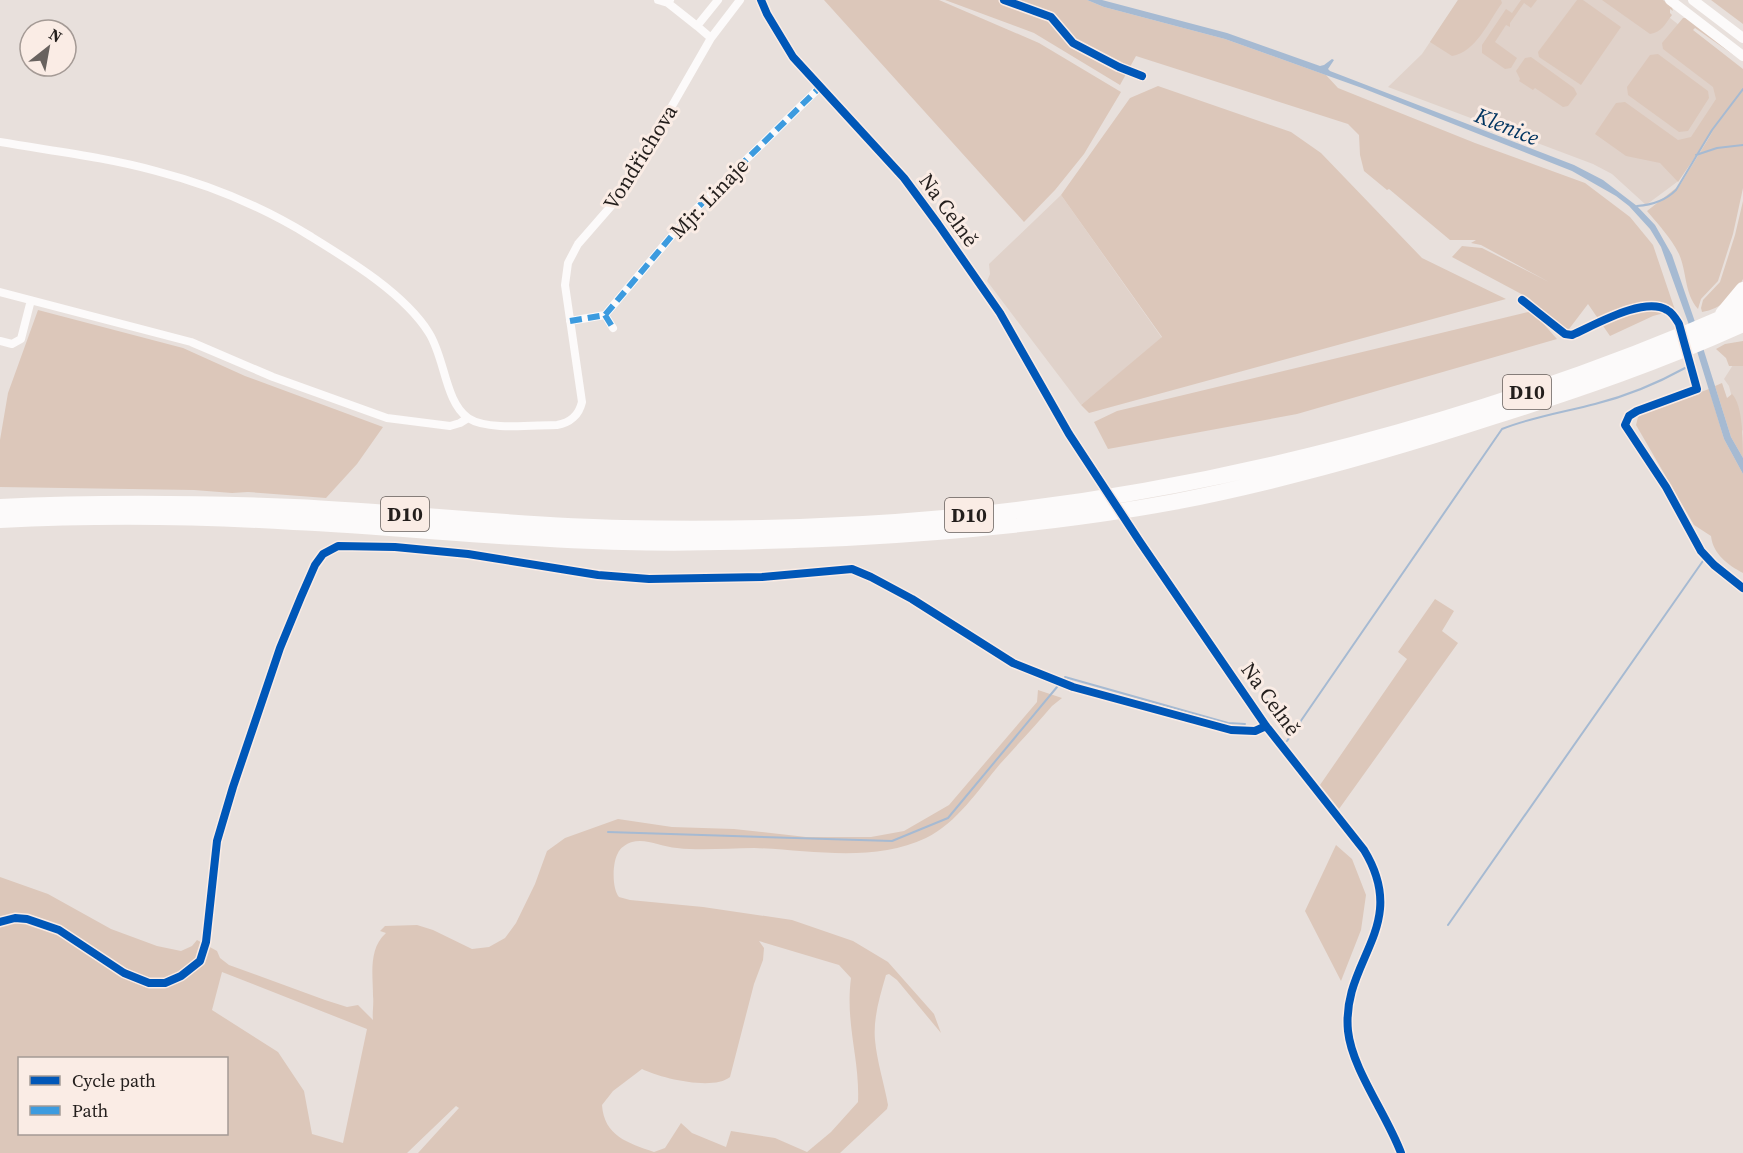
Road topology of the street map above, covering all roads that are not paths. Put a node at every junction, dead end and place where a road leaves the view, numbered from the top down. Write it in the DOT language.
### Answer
graph roads {
  1 [pos="658,0"];
  2 [pos="718,0"];
  3 [pos="740,0"];
  4 [pos="761,0"];
  5 [pos="1670,0"];
  6 [pos="1693,0"];
  7 [pos="669,2"];
  8 [pos="697,26"];
  9 [pos="711,38"];
  10 [pos="1743,38"];
  11 [pos="1743,56"];
  12 [pos="820,87"];
  13 [pos="0,142"];
  14 [pos="1743,290"];
  15 [pos="0,292"];
  16 [pos="31,300"];
  17 [pos="1743,309"];
  18 [pos="605,315"];
  19 [pos="570,321"];
  20 [pos="1743,324"];
  21 [pos="1718,327"];
  22 [pos="614,328"];
  23 [pos="1743,333"];
  24 [pos="0,341"];
  25 [pos="1672,346"];
  26 [pos="468,418"];
  27 [pos="0,507"];
  28 [pos="0,520"];
  29 [pos="1401,1153"];
  1 -- 7 [label="street"];
  2 -- 8 [label="street"];
  3 -- 9 [label="street, Vondřichova"];
  4 -- 12 [label="street, Na Celně"];
  5 -- 11 [label="street"];
  6 -- 10 [label="street"];
  7 -- 8 [label="street"];
  8 -- 9 [label="street"];
  9 -- 19 [label="street, Vondřichova"];
  12 -- 18 [label="street, Mjr. Linaje"];
  12 -- 29 [label="street, Na Celně"];
  13 -- 26 [label="street"];
  14 -- 21 [label="highway"];
  15 -- 16 [label="street"];
  16 -- 24 [label="street"];
  16 -- 26 [label="street"];
  17 -- 21 [label="highway, D10"];
  18 -- 19 [label="street"];
  18 -- 22 [label="street"];
  19 -- 26 [label="street, Vondřichova"];
  20 -- 21 [label="highway, D10"];
  21 -- 23 [label="highway"];
  21 -- 25 [label="highway, D10"];
  25 -- 27 [label="highway, D10"];
  25 -- 28 [label="highway, D10"];
}
